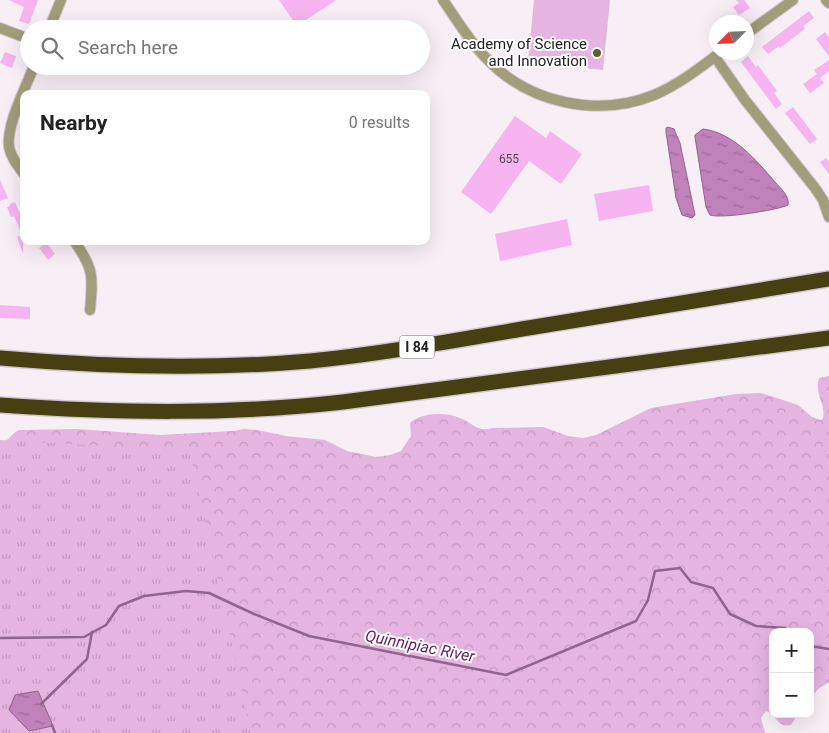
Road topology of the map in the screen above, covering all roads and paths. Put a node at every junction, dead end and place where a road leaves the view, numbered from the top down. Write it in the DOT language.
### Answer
graph roads {
  1 [pos="61,0"];
  2 [pos="443,0"];
  3 [pos="793,0"];
  4 [pos="826,0"];
  5 [pos="829,3"];
  6 [pos="53,20"];
  7 [pos="0,28"];
  8 [pos="754,28"];
  9 [pos="20,36"];
  10 [pos="711,60"];
  11 [pos="721,60"];
  12 [pos="31,75"];
  13 [pos="25,90"];
  14 [pos="20,103"];
  15 [pos="5,147"];
  16 [pos="20,168"];
  17 [pos="829,217"];
  18 [pos="77,245"];
  19 [pos="829,279"];
  20 [pos="90,310"];
  21 [pos="829,338"];
  22 [pos="0,358"];
  23 [pos="0,405"];
  1 -- 6 [label="street"];
  2 -- 10 [label="street"];
  3 -- 8 [label="street"];
  4 -- 5 [label="street"];
  7 -- 9 [label="street"];
  11 -- 17 [label="street"];
  12 -- 13 [label="street"];
  14 -- 15 [label="street"];
  15 -- 16 [label="street"];
  18 -- 20 [label="street"];
  19 -- 22 [label="highway, I 84"];
  21 -- 23 [label="highway"];
}
